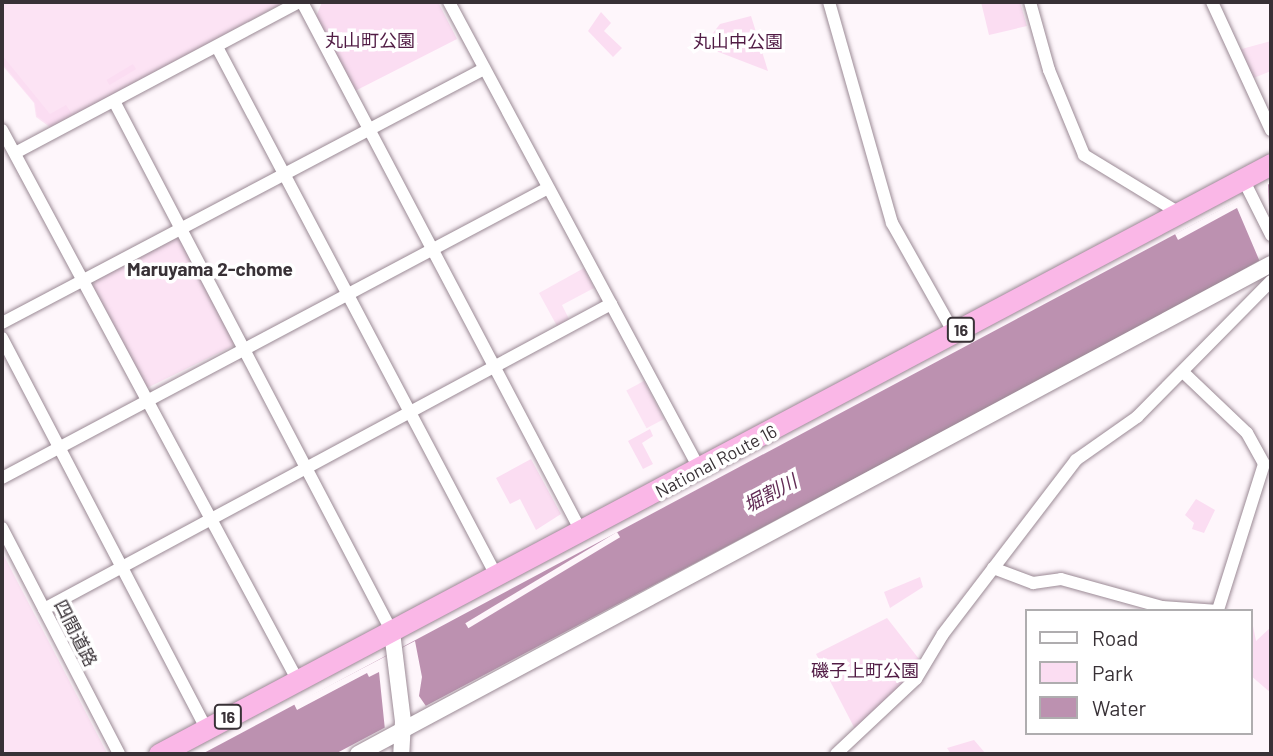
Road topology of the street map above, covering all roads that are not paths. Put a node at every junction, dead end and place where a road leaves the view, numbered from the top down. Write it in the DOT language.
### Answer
graph roads {
  1 [pos="300,2"];
  2 [pos="449,2"];
  3 [pos="828,2"];
  4 [pos="1030,2"];
  5 [pos="1212,2"];
  6 [pos="217,47"];
  7 [pos="484,68"];
  8 [pos="115,103"];
  9 [pos="2,130"];
  10 [pos="367,130"];
  11 [pos="1271,130"];
  12 [pos="18,152"];
  13 [pos="1271,164"];
  14 [pos="283,174"];
  15 [pos="1247,186"];
  16 [pos="548,188"];
  17 [pos="1178,214"];
  18 [pos="182,229"];
  19 [pos="1271,235"];
  20 [pos="432,249"];
  21 [pos="1271,264"];
  22 [pos="83,280"];
  23 [pos="1271,281"];
  24 [pos="347,295"];
  25 [pos="611,304"];
  26 [pos="2,323"];
  27 [pos="954,334"];
  28 [pos="2,338"];
  29 [pos="246,350"];
  30 [pos="494,367"];
  31 [pos="1184,373"];
  32 [pos="149,401"];
  33 [pos="410,413"];
  34 [pos="61,447"];
  35 [pos="308,467"];
  36 [pos="700,470"];
  37 [pos="2,478"];
  38 [pos="211,520"];
  39 [pos="2,528"];
  40 [pos="582,533"];
  41 [pos="123,567"];
  42 [pos="993,568"];
  43 [pos="497,577"];
  44 [pos="44,609"];
  45 [pos="1190,609"];
  46 [pos="1219,609"];
  47 [pos="394,641"];
  48 [pos="298,681"];
  49 [pos="403,727"];
  50 [pos="206,729"];
  51 [pos="119,754"];
  52 [pos="159,754"];
  53 [pos="358,754"];
  54 [pos="401,754"];
  55 [pos="835,754"];
  1 -- 6 [label="street"];
  1 -- 10 [label="street"];
  2 -- 7 [label="street"];
  3 -- 27 [label="street"];
  4 -- 17 [label="street"];
  5 -- 11 [label="street"];
  6 -- 8 [label="street"];
  6 -- 14 [label="street"];
  7 -- 10 [label="street"];
  7 -- 16 [label="street"];
  8 -- 12 [label="street"];
  8 -- 18 [label="street"];
  9 -- 12 [label="street"];
  10 -- 14 [label="street"];
  10 -- 20 [label="street"];
  12 -- 22 [label="street"];
  13 -- 15 [label="highway, National Route 16 / 16"];
  14 -- 18 [label="street"];
  14 -- 24 [label="street"];
  15 -- 17 [label="highway, National Route 16 / 16"];
  15 -- 19 [label="street"];
  16 -- 20 [label="street"];
  16 -- 25 [label="street"];
  17 -- 27 [label="highway, National Route 16 / 16"];
  18 -- 22 [label="street"];
  18 -- 29 [label="street"];
  20 -- 24 [label="street"];
  20 -- 30 [label="street"];
  21 -- 49 [label="street"];
  22 -- 26 [label="street"];
  22 -- 32 [label="street"];
  23 -- 31 [label="street"];
  24 -- 29 [label="street"];
  24 -- 33 [label="street"];
  25 -- 30 [label="street"];
  25 -- 36 [label="street"];
  27 -- 36 [label="highway, National Route 16 / 16"];
  28 -- 34 [label="street"];
  29 -- 32 [label="street"];
  29 -- 35 [label="street"];
  30 -- 33 [label="street"];
  30 -- 40 [label="street"];
  31 -- 42 [label="street"];
  31 -- 46 [label="street"];
  32 -- 34 [label="street"];
  32 -- 38 [label="street"];
  33 -- 35 [label="street"];
  33 -- 43 [label="street"];
  34 -- 37 [label="street"];
  34 -- 41 [label="street"];
  35 -- 38 [label="street"];
  35 -- 47 [label="street"];
  36 -- 40 [label="highway, National Route 16 / 16"];
  38 -- 41 [label="street"];
  38 -- 48 [label="street"];
  39 -- 44 [label="street, 四間道路"];
  40 -- 43 [label="highway, National Route 16 / 16"];
  41 -- 44 [label="street"];
  41 -- 50 [label="street"];
  42 -- 45 [label="street"];
  42 -- 55 [label="street"];
  43 -- 47 [label="highway, National Route 16 / 16"];
  44 -- 51 [label="street, 四間道路"];
  47 -- 48 [label="highway, National Route 16 / 16"];
  47 -- 49 [label="street"];
  48 -- 50 [label="highway, National Route 16 / 16"];
  49 -- 53 [label="street"];
  49 -- 54 [label="street"];
  50 -- 52 [label="highway, National Route 16 / 16"];
}
